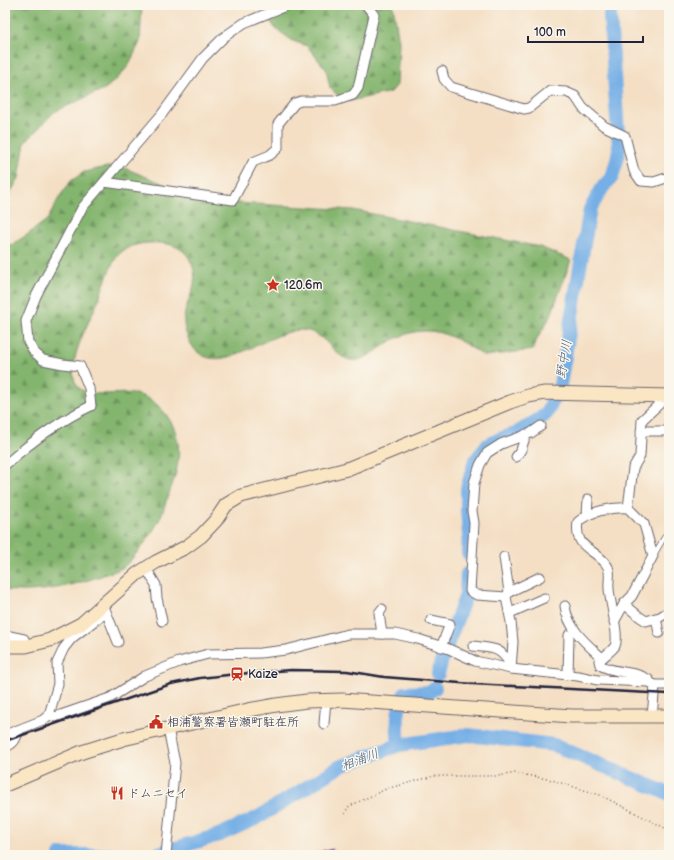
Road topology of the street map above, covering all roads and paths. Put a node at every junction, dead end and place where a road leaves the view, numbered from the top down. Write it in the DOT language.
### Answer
graph roads {
  1 [pos="288,5"];
  2 [pos="366,5"];
  3 [pos="442,71"];
  4 [pos="669,178"];
  5 [pos="104,182"];
  6 [pos="668,396"];
  7 [pos="541,426"];
  8 [pos="669,429"];
  9 [pos="641,431"];
  10 [pos="526,434"];
  11 [pos="516,458"];
  12 [pos="5,465"];
  13 [pos="588,500"];
  14 [pos="628,508"];
  15 [pos="586,516"];
  16 [pos="669,529"];
  17 [pos="653,556"];
  18 [pos="504,557"];
  19 [pos="146,568"];
  20 [pos="535,576"];
  21 [pos="507,594"];
  22 [pos="544,598"];
  23 [pos="624,604"];
  24 [pos="100,606"];
  25 [pos="565,606"];
  26 [pos="382,609"];
  27 [pos="668,612"];
  28 [pos="510,613"];
  29 [pos="656,618"];
  30 [pos="162,620"];
  31 [pos="431,620"];
  32 [pos="614,622"];
  33 [pos="659,633"];
  34 [pos="382,634"];
  35 [pos="5,635"];
  36 [pos="569,635"];
  37 [pos="118,642"];
  38 [pos="5,646"];
  39 [pos="26,646"];
  40 [pos="473,646"];
  41 [pos="441,647"];
  42 [pos="602,658"];
  43 [pos="511,667"];
  44 [pos="568,675"];
  45 [pos="655,685"];
  46 [pos="669,685"];
  47 [pos="326,700"];
  48 [pos="49,715"];
  49 [pos="652,716"];
  50 [pos="669,716"];
  51 [pos="324,724"];
  52 [pos="168,729"];
  53 [pos="19,730"];
  54 [pos="5,735"];
  55 [pos="5,747"];
  56 [pos="5,785"];
  57 [pos="345,814"];
  58 [pos="669,830"];
  59 [pos="166,855"];
  1 -- 5 [label="street"];
  2 -- 5 [label="street"];
  3 -- 4 [label="street"];
  5 -- 12 [label="street"];
  6 -- 9 [label="street"];
  6 -- 19 [label="street"];
  7 -- 10 [label="street"];
  8 -- 9 [label="street"];
  9 -- 14 [label="street"];
  10 -- 11 [label="street"];
  10 -- 21 [label="street"];
  13 -- 15 [label="street"];
  14 -- 15 [label="street"];
  14 -- 17 [label="street"];
  15 -- 32 [label="street"];
  16 -- 17 [label="lane"];
  17 -- 23 [label="street"];
  18 -- 21 [label="street"];
  19 -- 24 [label="street"];
  19 -- 30 [label="street"];
  20 -- 21 [label="street"];
  21 -- 28 [label="street"];
  22 -- 28 [label="street"];
  23 -- 29 [label="street"];
  23 -- 32 [label="street"];
  24 -- 37 [label="street"];
  24 -- 39 [label="street"];
  24 -- 48 [label="street"];
  25 -- 42 [label="street"];
  26 -- 34 [label="street"];
  27 -- 29 [label="street"];
  28 -- 43 [label="street"];
  29 -- 33 [label="street"];
  31 -- 41 [label="street"];
  32 -- 42 [label="street"];
  34 -- 41 [label="street"];
  34 -- 48 [label="street"];
  35 -- 39 [label="street"];
  36 -- 44 [label="street"];
  38 -- 39 [label="street"];
  40 -- 43 [label="street"];
  41 -- 43 [label="street"];
  42 -- 45 [label="street"];
  43 -- 44 [label="street"];
  44 -- 45 [label="street"];
  45 -- 46 [label="street"];
  45 -- 49 [label="street"];
  47 -- 49 [label="street"];
  47 -- 51 [label="street"];
  47 -- 52 [label="street"];
  48 -- 53 [label="street"];
  49 -- 50 [label="street"];
  52 -- 56 [label="street"];
  52 -- 59 [label="street"];
  53 -- 54 [label="street"];
  53 -- 55 [label="street"];
  57 -- 58 [label="path"];
}
